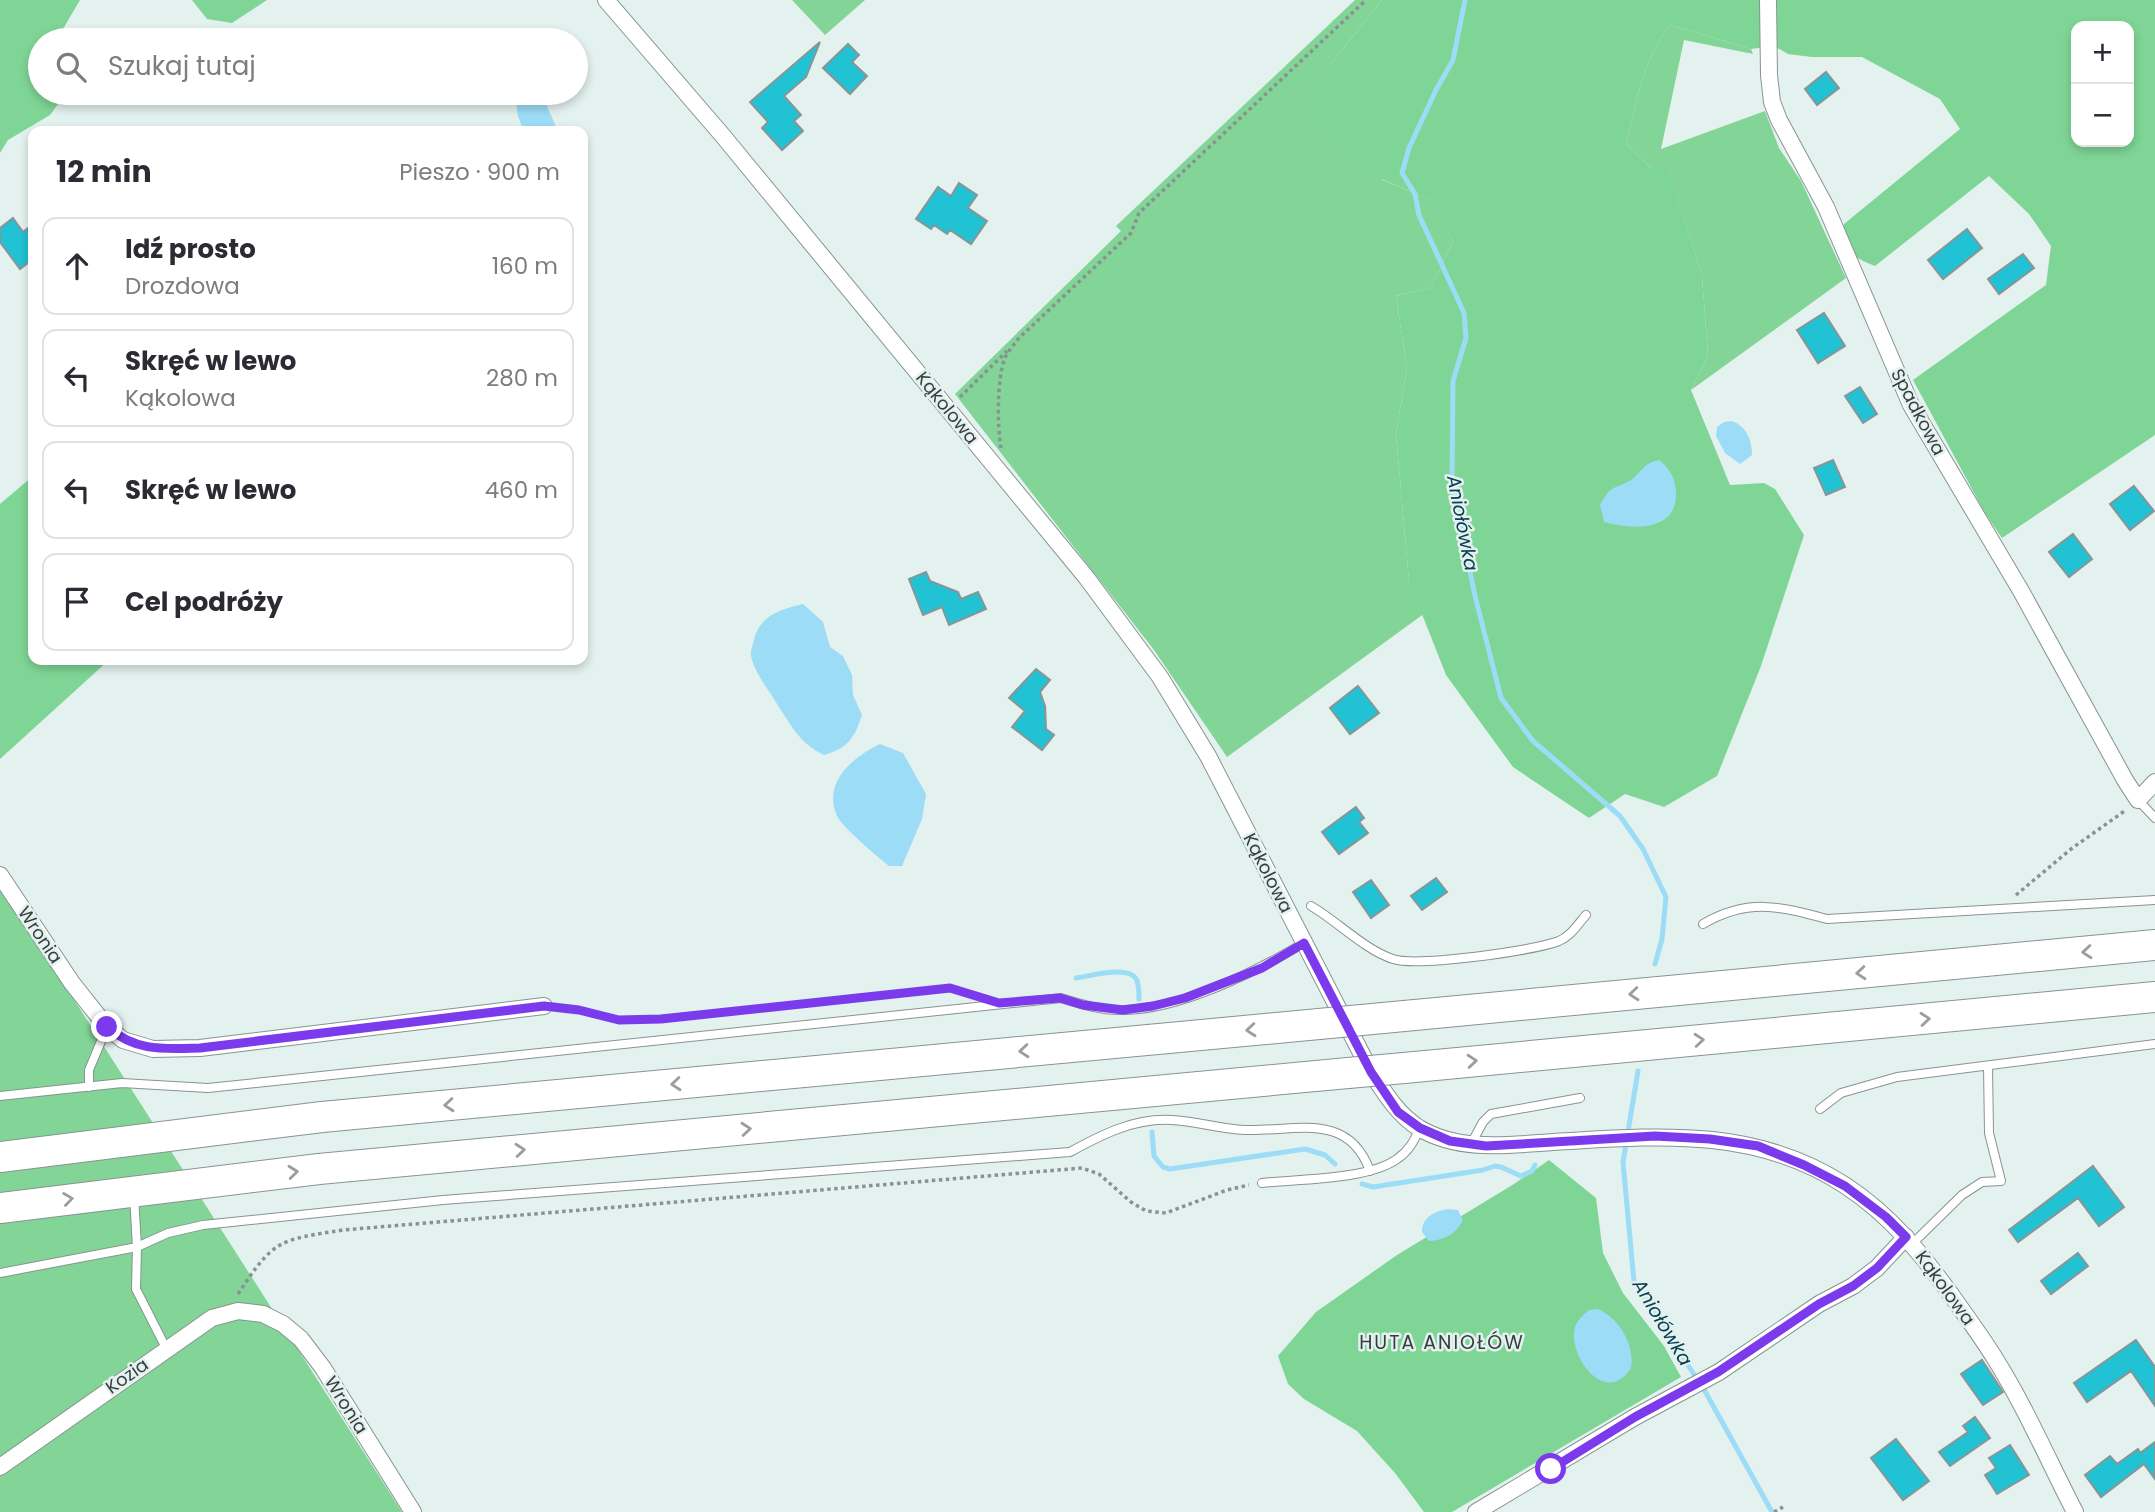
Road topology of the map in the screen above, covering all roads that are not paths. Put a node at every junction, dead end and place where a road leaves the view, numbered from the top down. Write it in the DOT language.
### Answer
graph roads {
  1 [pos="606,0"];
  2 [pos="1768,0"];
  3 [pos="2155,782"];
  4 [pos="2138,800"];
  5 [pos="2155,818"];
  6 [pos="0,874"];
  7 [pos="2155,900"];
  8 [pos="1311,906"];
  9 [pos="1586,915"];
  10 [pos="1703,924"];
  11 [pos="1304,943"];
  12 [pos="2155,945"];
  13 [pos="2155,997"];
  14 [pos="544,1006"];
  15 [pos="107,1027"];
  16 [pos="2155,1044"];
  17 [pos="1988,1066"];
  18 [pos="89,1087"];
  19 [pos="0,1096"];
  20 [pos="1580,1098"];
  21 [pos="1820,1109"];
  22 [pos="1420,1128"];
  23 [pos="1471,1144"];
  24 [pos="0,1157"];
  25 [pos="1370,1171"];
  26 [pos="1262,1183"];
  27 [pos="133,1190"];
  28 [pos="0,1208"];
  29 [pos="1909,1240"];
  30 [pos="137,1247"];
  31 [pos="0,1273"];
  32 [pos="263,1314"];
  33 [pos="166,1349"];
  34 [pos="0,1466"];
  35 [pos="413,1512"];
  36 [pos="1476,1512"];
  37 [pos="2074,1512"];
  1 -- 11 [label="street, Kąkolowa"];
  2 -- 4 [label="street, Spadkowa"];
  3 -- 4 [label="street"];
  4 -- 5 [label="lane"];
  6 -- 15 [label="street, Wronia"];
  7 -- 10 [label="lane"];
  8 -- 9 [label="lane"];
  11 -- 18 [label="lane"];
  11 -- 22 [label="street, Kąkolowa"];
  12 -- 24 [label="highway, one-way, bridge"];
  27 -- 13 [label="highway, one-way, bridge"];
  14 -- 15 [label="street"];
  15 -- 18 [label="lane"];
  16 -- 17 [label="lane"];
  17 -- 21 [label="lane"];
  17 -- 29 [label="lane"];
  18 -- 19 [label="lane"];
  20 -- 23 [label="lane"];
  22 -- 23 [label="street, Kąkolowa"];
  22 -- 25 [label="lane"];
  23 -- 29 [label="street, Kąkolowa"];
  25 -- 26 [label="lane"];
  25 -- 30 [label="lane"];
  28 -- 27 [label="highway, one-way"];
  27 -- 30 [label="lane"];
  29 -- 36 [label="street"];
  29 -- 37 [label="street, Kąkolowa"];
  30 -- 31 [label="lane"];
  30 -- 33 [label="lane"];
  32 -- 33 [label="street, Kozia"];
  32 -- 35 [label="street, Wronia"];
  33 -- 34 [label="street, Kozia"];
}
